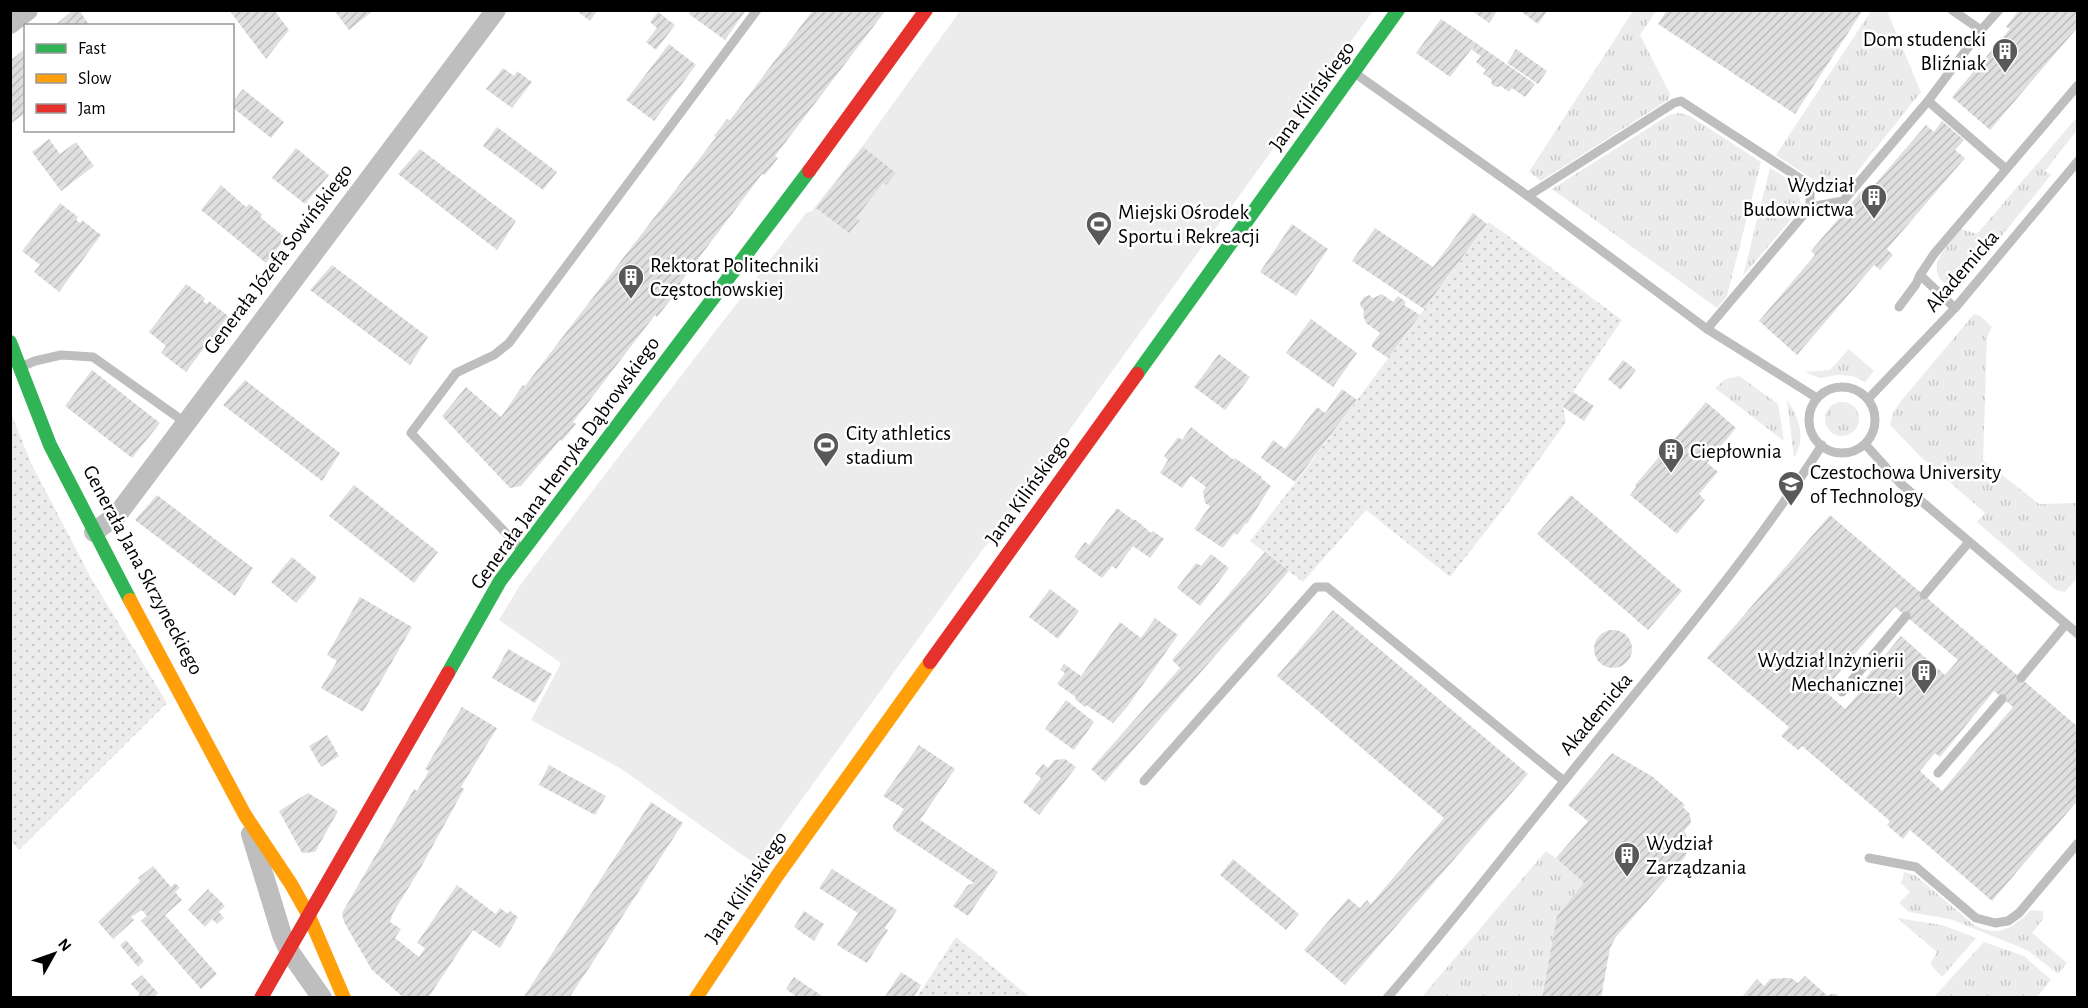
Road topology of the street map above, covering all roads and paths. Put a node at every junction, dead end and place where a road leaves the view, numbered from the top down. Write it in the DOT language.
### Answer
graph roads {
  1 [pos="28,10"];
  2 [pos="496,10"];
  3 [pos="757,10"];
  4 [pos="926,10"];
  5 [pos="1398,10"];
  6 [pos="1952,10"];
  7 [pos="1999,10"];
  8 [pos="10,24"];
  9 [pos="1981,30"];
  10 [pos="1354,73"];
  11 [pos="2078,85"];
  12 [pos="1928,101"];
  13 [pos="2078,161"];
  14 [pos="2006,169"];
  15 [pos="1528,196"];
  16 [pos="1810,207"];
  17 [pos="1920,275"];
  18 [pos="1899,306"];
  19 [pos="1955,308"];
  20 [pos="1707,329"];
  21 [pos="10,342"];
  22 [pos="20,367"];
  23 [pos="1817,398"];
  24 [pos="1868,399"];
  25 [pos="186,423"];
  26 [pos="1865,444"];
  27 [pos="1822,446"];
  28 [pos="94,532"];
  29 [pos="1969,542"];
  30 [pos="523,550"];
  31 [pos="1924,595"];
  32 [pos="1906,616"];
  33 [pos="2067,624"];
  34 [pos="2078,634"];
  35 [pos="2020,678"];
  36 [pos="1842,692"];
  37 [pos="2002,699"];
  38 [pos="1938,773"];
  39 [pos="1144,781"];
  40 [pos="1564,781"];
  41 [pos="244,815"];
  42 [pos="2078,843"];
  43 [pos="1869,858"];
  44 [pos="309,916"];
  45 [pos="289,951"];
  46 [pos="261,998"];
  47 [pos="322,998"];
  48 [pos="344,998"];
  49 [pos="696,998"];
  50 [pos="1387,998"];
  1 -- 8 [label="street"];
  2 -- 25 [label="street, Generała Józefa Sowińskiego"];
  3 -- 30 [label="lane"];
  4 -- 30 [label="street, Generała Jana Henryka Dąbrowskiego"];
  5 -- 10 [label="street, Jana Kilińskiego"];
  6 -- 9 [label="lane"];
  7 -- 9 [label="lane"];
  9 -- 12 [label="lane"];
  10 -- 15 [label="lane"];
  10 -- 49 [label="street, Jana Kilińskiego"];
  11 -- 14 [label="lane"];
  12 -- 14 [label="lane"];
  12 -- 16 [label="lane"];
  13 -- 19 [label="lane, Akademicka"];
  14 -- 17 [label="lane"];
  15 -- 16 [label="lane"];
  15 -- 20 [label="lane"];
  16 -- 20 [label="lane"];
  17 -- 18 [label="lane"];
  17 -- 19 [label="lane"];
  19 -- 24 [label="lane, Akademicka"];
  20 -- 23 [label="lane"];
  21 -- 22 [label="street, Generała Jana Skrzyneckiego"];
  22 -- 25 [label="lane"];
  22 -- 28 [label="street, Generała Jana Skrzyneckiego"];
  23 -- 24 [label="lane"];
  23 -- 27 [label="lane"];
  24 -- 26 [label="lane"];
  25 -- 28 [label="street, Generała Józefa Sowińskiego"];
  26 -- 27 [label="lane"];
  26 -- 29 [label="lane"];
  27 -- 40 [label="lane, Akademicka"];
  28 -- 41 [label="street, Generała Jana Skrzyneckiego"];
  29 -- 31 [label="lane"];
  29 -- 33 [label="lane"];
  30 -- 44 [label="street, Generała Jana Henryka Dąbrowskiego"];
  32 -- 36 [label="lane"];
  33 -- 34 [label="lane"];
  33 -- 35 [label="lane"];
  37 -- 38 [label="lane"];
  39 -- 40 [label="lane"];
  40 -- 50 [label="lane, Akademicka"];
  41 -- 44 [label="street, Generała Jana Skrzyneckiego"];
  41 -- 45 [label="street, Generała Jana Skrzyneckiego"];
  42 -- 43 [label="lane"];
  44 -- 45 [label="street, Generała Jana Henryka Dąbrowskiego"];
  44 -- 48 [label="street, Generała Jana Skrzyneckiego"];
  45 -- 46 [label="street, Generała Jana Henryka Dąbrowskiego"];
  45 -- 47 [label="street, Generała Jana Skrzyneckiego"];
}
